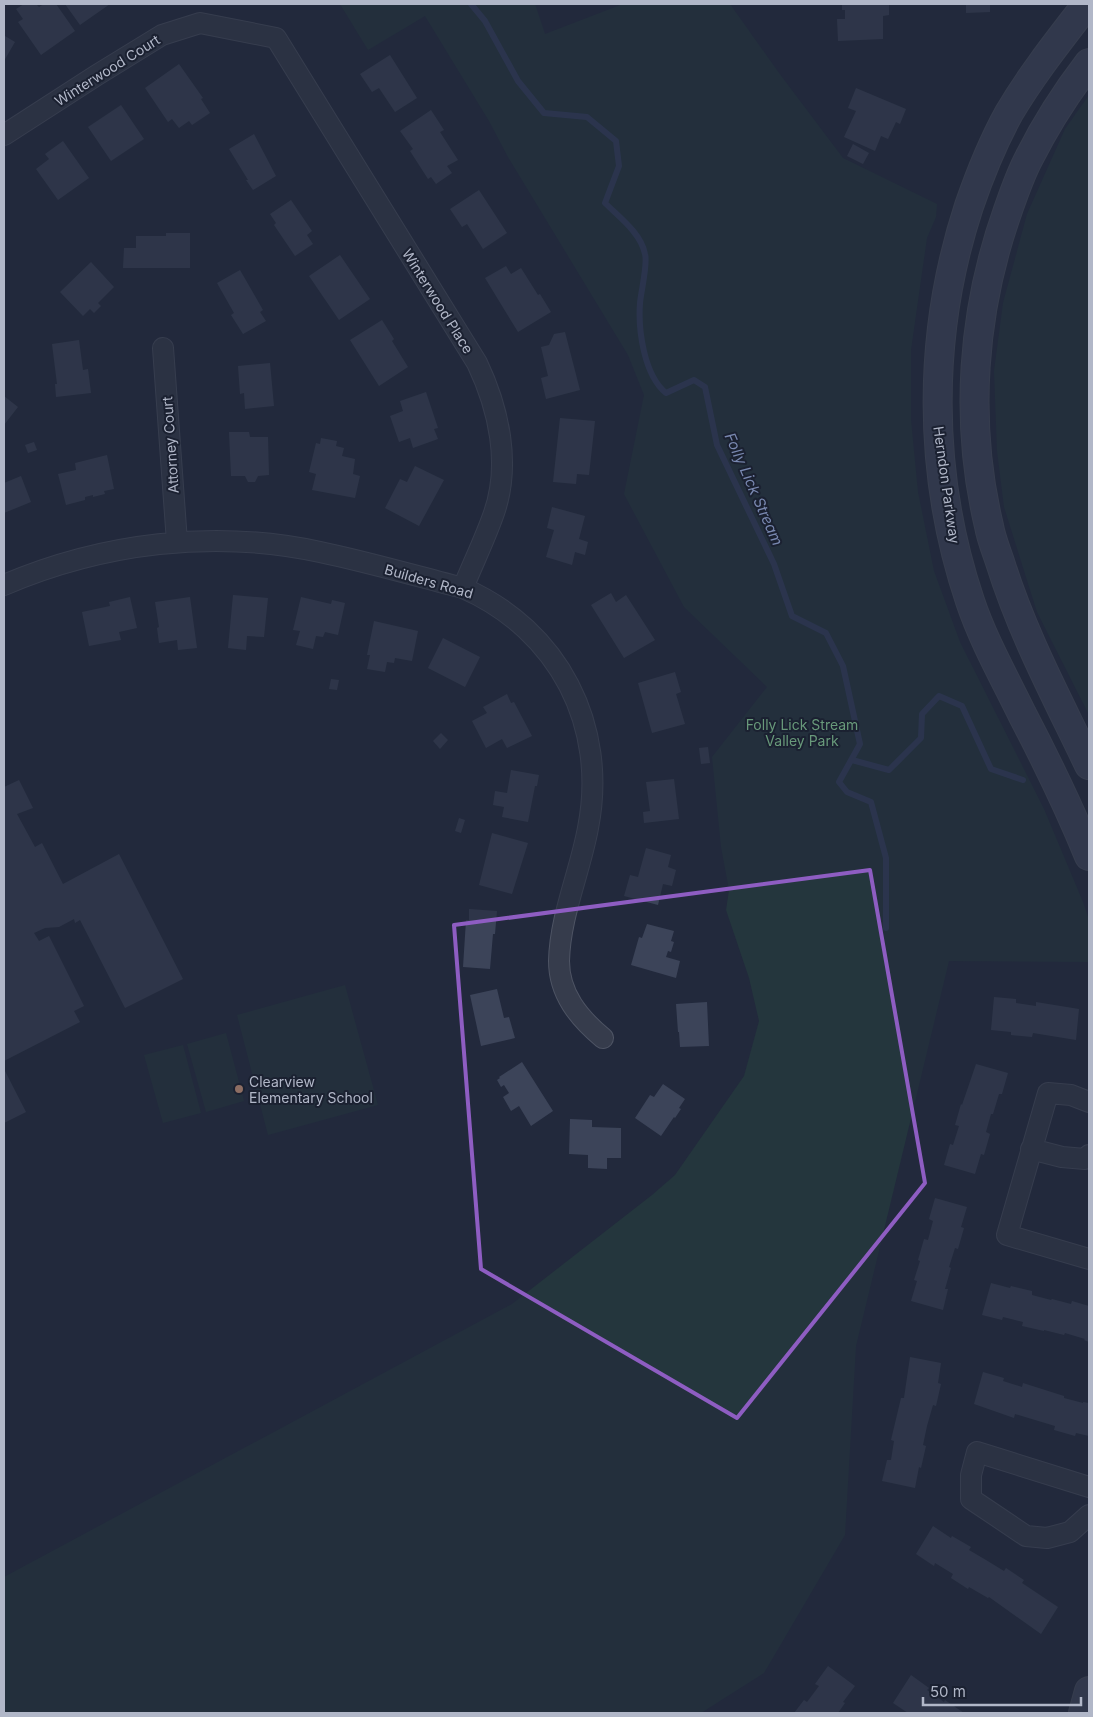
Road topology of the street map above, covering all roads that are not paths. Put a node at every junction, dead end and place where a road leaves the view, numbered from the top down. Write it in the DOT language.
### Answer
graph roads {
  1 [pos="1087,4"];
  2 [pos="276,38"];
  3 [pos="1089,63"];
  4 [pos="4,136"];
  5 [pos="163,348"];
  6 [pos="177,542"];
  7 [pos="1007,584"];
  8 [pos="4,585"];
  9 [pos="463,588"];
  10 [pos="969,596"];
  11 [pos="1089,766"];
  12 [pos="1089,856"];
  13 [pos="603,1038"];
  14 [pos="1089,1102"];
  15 [pos="1031,1149"];
  16 [pos="1089,1155"];
  17 [pos="1089,1259"];
  18 [pos="1089,1487"];
  19 [pos="1089,1515"];
  20 [pos="1089,1691"];
  21 [pos="1083,1713"];
  1 -- 10 [label="main road, Herndon Parkway"];
  2 -- 4 [label="street, Winterwood Court"];
  2 -- 9 [label="street, Winterwood Place"];
  3 -- 7 [label="main road"];
  5 -- 6 [label="street, Attorney Court"];
  6 -- 8 [label="street, Builders Road"];
  6 -- 9 [label="street, Builders Road"];
  7 -- 10 [label="main road"];
  7 -- 11 [label="main road"];
  9 -- 13 [label="street, Builders Road"];
  10 -- 12 [label="main road, Herndon Parkway"];
  14 -- 15 [label="street"];
  15 -- 16 [label="street"];
  15 -- 17 [label="street"];
  18 -- 19 [label="street"];
  20 -- 21 [label="main road"];
}
